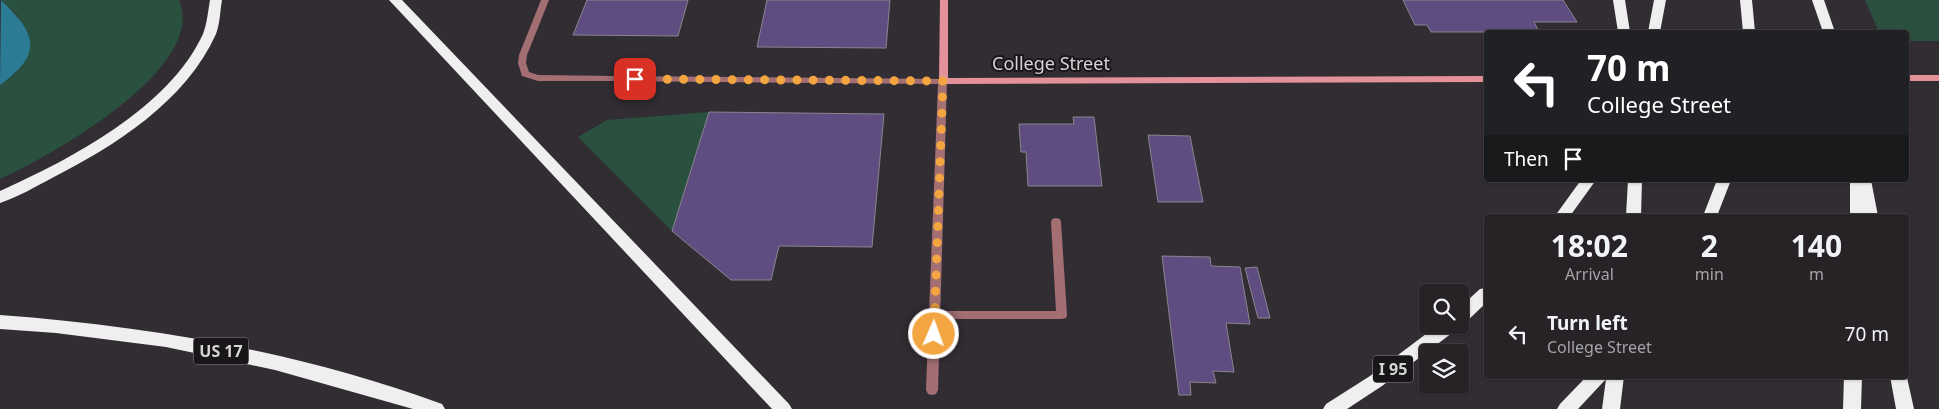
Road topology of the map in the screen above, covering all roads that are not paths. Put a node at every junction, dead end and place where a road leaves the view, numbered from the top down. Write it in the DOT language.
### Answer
graph roads {
  1 [pos="216,0"];
  2 [pos="395,0"];
  3 [pos="545,0"];
  4 [pos="944,0"];
  5 [pos="1619,0"];
  6 [pos="1660,0"];
  7 [pos="1746,0"];
  8 [pos="1818,0"];
  9 [pos="1624,30"];
  10 [pos="1654,30"];
  11 [pos="1749,30"];
  12 [pos="1829,30"];
  13 [pos="1909,78"];
  14 [pos="1939,78"];
  15 [pos="1484,79"];
  16 [pos="943,81"];
  17 [pos="1588,182"];
  18 [pos="1635,182"];
  19 [pos="1723,182"];
  20 [pos="1857,182"];
  21 [pos="1864,182"];
  22 [pos="0,197"];
  23 [pos="1564,214"];
  24 [pos="1634,214"];
  25 [pos="1711,214"];
  26 [pos="1857,214"];
  27 [pos="1871,214"];
  28 [pos="1056,222"];
  29 [pos="1484,296"];
  30 [pos="1469,309"];
  31 [pos="934,315"];
  32 [pos="0,322"];
  33 [pos="1438,334"];
  34 [pos="1596,379"];
  35 [pos="1615,379"];
  36 [pos="1853,379"];
  37 [pos="1900,379"];
  38 [pos="932,390"];
  39 [pos="436,409"];
  40 [pos="783,409"];
  41 [pos="1332,409"];
  42 [pos="1566,409"];
  43 [pos="1611,409"];
  44 [pos="1852,409"];
  45 [pos="1905,409"];
  1 -- 22 [label="highway"];
  2 -- 40 [label="highway"];
  3 -- 16 [label="street, College Street"];
  4 -- 16 [label="main road"];
  5 -- 9 [label="highway"];
  6 -- 10 [label="highway"];
  7 -- 11 [label="highway"];
  8 -- 12 [label="highway"];
  13 -- 14 [label="main road"];
  15 -- 16 [label="main road, College Street"];
  16 -- 31 [label="street"];
  17 -- 23 [label="highway"];
  18 -- 24 [label="highway"];
  19 -- 25 [label="highway"];
  20 -- 26 [label="highway"];
  21 -- 27 [label="highway"];
  28 -- 31 [label="street"];
  29 -- 30 [label="highway"];
  31 -- 38 [label="street"];
  32 -- 39 [label="highway, US 17"];
  33 -- 41 [label="highway, I 95"];
  34 -- 42 [label="highway"];
  35 -- 43 [label="highway"];
  36 -- 44 [label="highway"];
  37 -- 45 [label="highway"];
}
